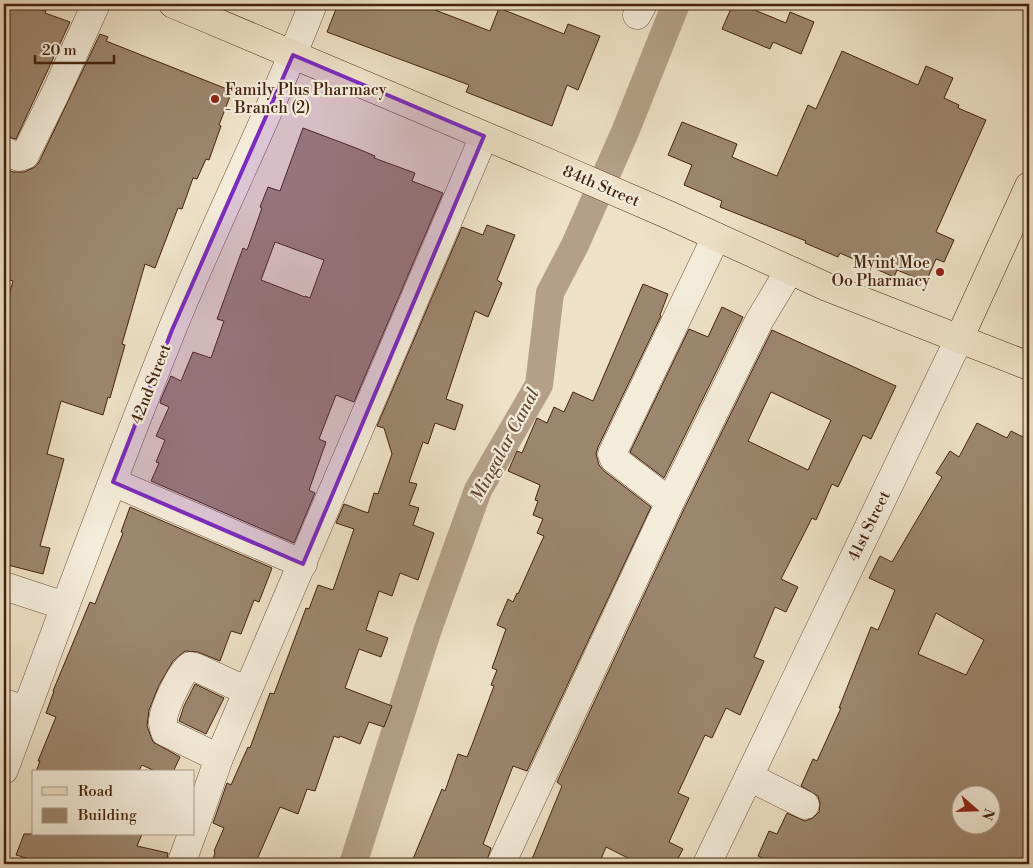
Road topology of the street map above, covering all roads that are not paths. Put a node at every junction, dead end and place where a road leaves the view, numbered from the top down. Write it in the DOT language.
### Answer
graph roads {
  1 [pos="96,4"];
  2 [pos="173,4"];
  3 [pos="313,4"];
  4 [pos="293,55"];
  5 [pos="484,136"];
  6 [pos="4,151"];
  7 [pos="1029,186"];
  8 [pos="1022,219"];
  9 [pos="716,237"];
  10 [pos="789,270"];
  11 [pos="959,339"];
  12 [pos="1029,366"];
  13 [pos="113,482"];
  14 [pos="670,502"];
  15 [pos="303,564"];
  16 [pos="4,586"];
  17 [pos="65,606"];
  18 [pos="248,691"];
  19 [pos="15,706"];
  20 [pos="219,758"];
  21 [pos="4,770"];
  22 [pos="749,777"];
  23 [pos="805,805"];
  24 [pos="195,826"];
  25 [pos="191,836"];
  26 [pos="182,864"];
  27 [pos="501,864"];
  28 [pos="707,864"];
  1 -- 6 [label="street"];
  2 -- 4 [label="main road, 84th Street"];
  3 -- 4 [label="street, 42nd Street"];
  4 -- 5 [label="main road, 84th Street"];
  4 -- 13 [label="street, 42nd Street"];
  5 -- 9 [label="main road, 84th Street"];
  5 -- 15 [label="street"];
  7 -- 8 [label="main road, 41st Street"];
  8 -- 11 [label="main road, 41st Street"];
  9 -- 10 [label="main road, 84th Street"];
  9 -- 14 [label="street"];
  10 -- 11 [label="main road, 84th Street"];
  10 -- 14 [label="street"];
  11 -- 12 [label="main road, 84th Street"];
  11 -- 22 [label="street, 41st Street"];
  13 -- 15 [label="street"];
  13 -- 17 [label="street, 42nd Street"];
  14 -- 27 [label="street"];
  15 -- 18 [label="street"];
  16 -- 17 [label="street"];
  17 -- 19 [label="street, 42nd Street"];
  18 -- 20 [label="street"];
  18 -- 20 [label="street"];
  19 -- 21 [label="street, 42nd Street"];
  20 -- 24 [label="street"];
  22 -- 23 [label="street"];
  22 -- 28 [label="street, 41st Street"];
  25 -- 26 [label="street"];
}
